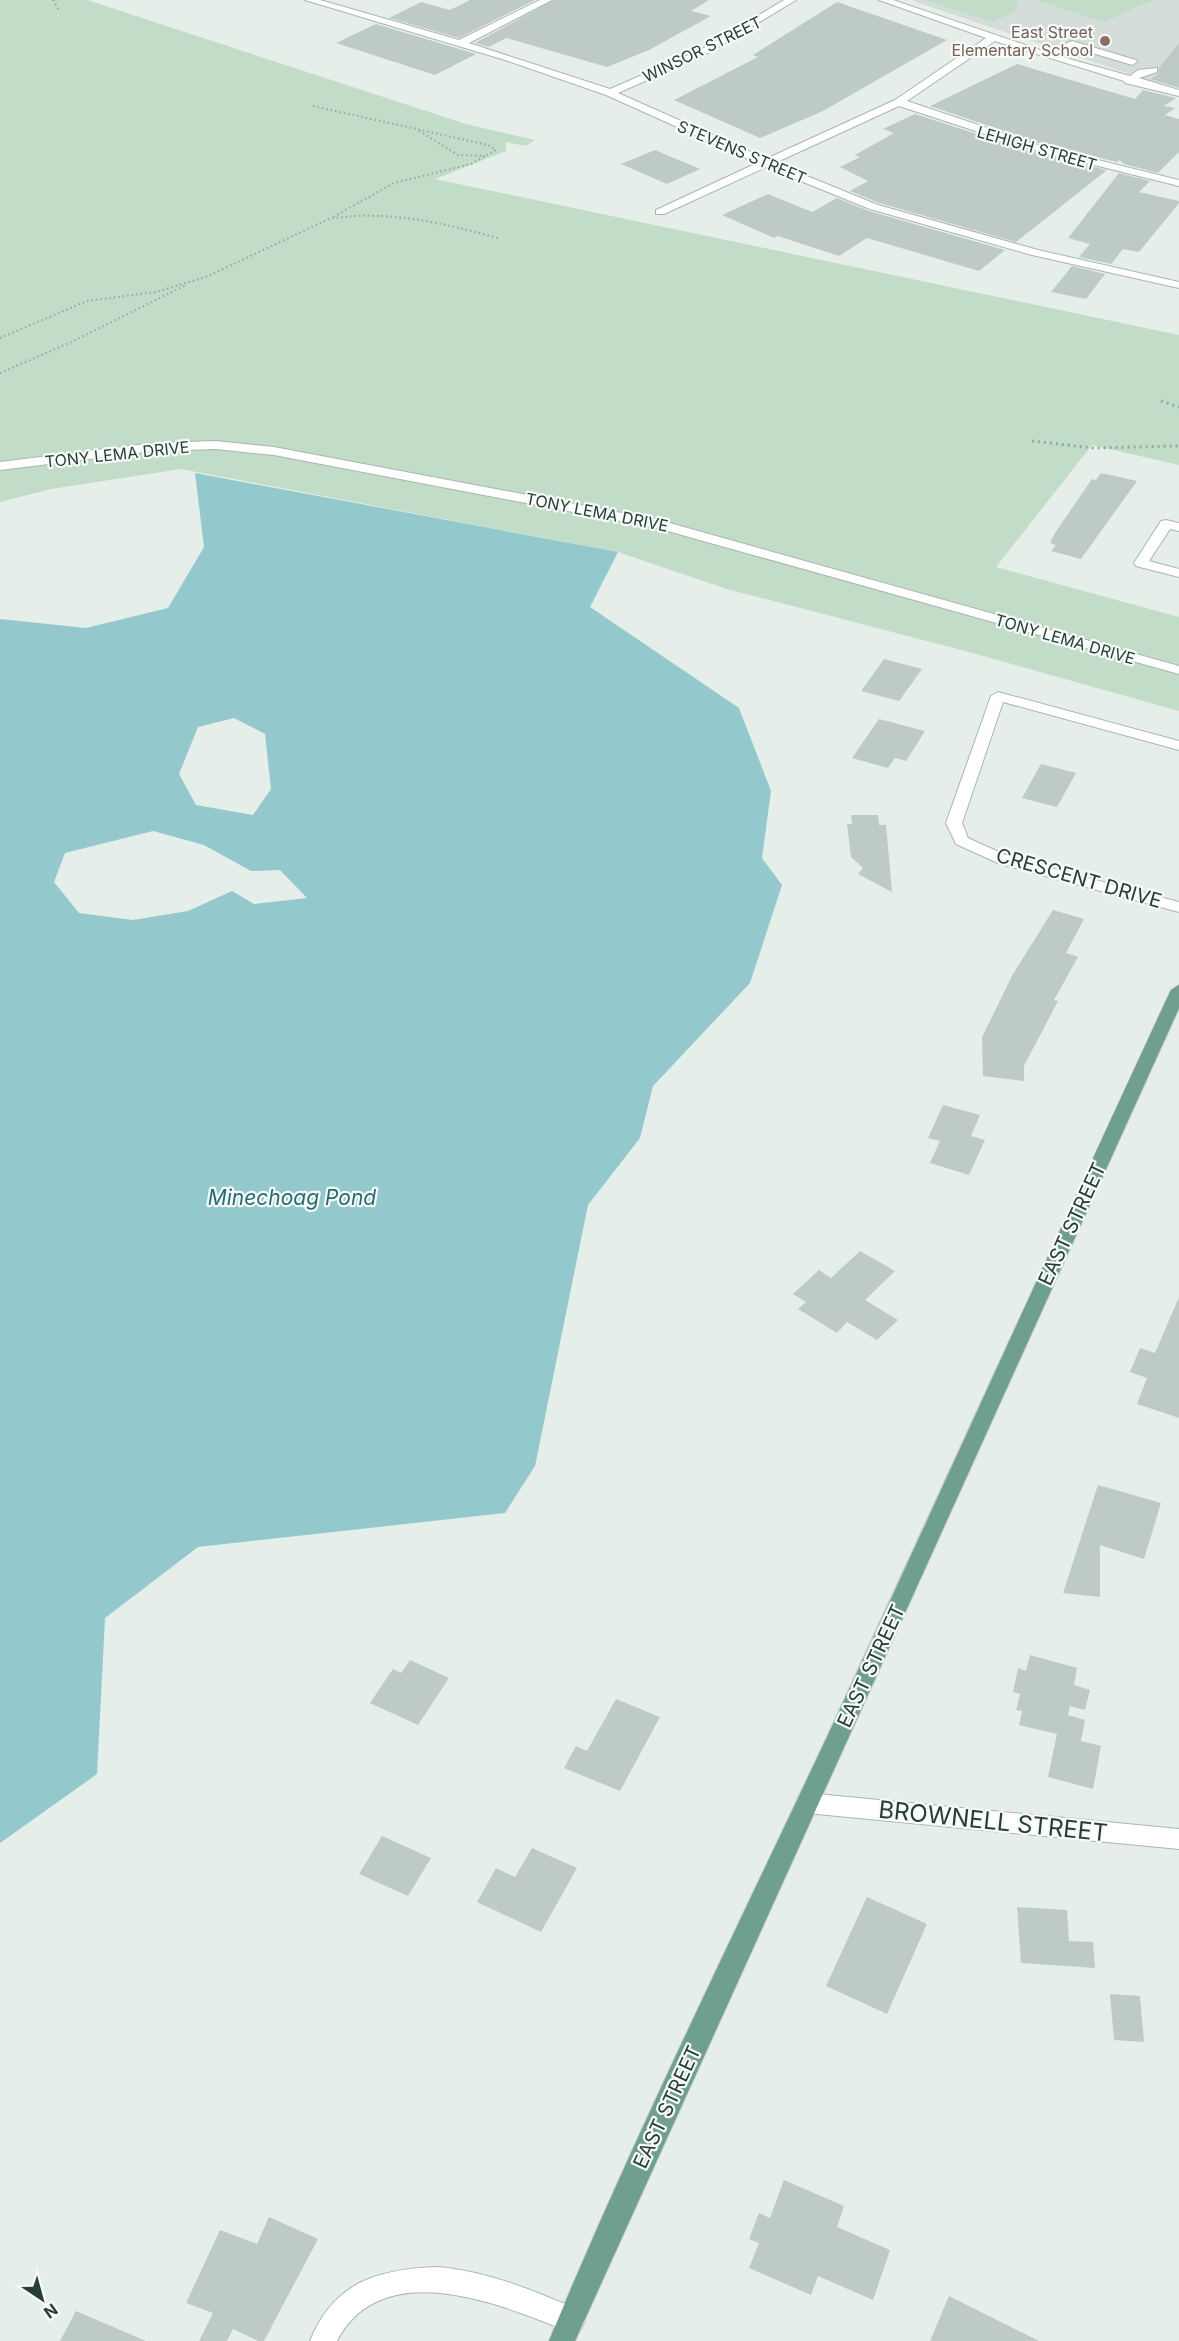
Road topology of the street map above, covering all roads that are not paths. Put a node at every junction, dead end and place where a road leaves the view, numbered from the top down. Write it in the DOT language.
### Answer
graph roads {
  1 [pos="311,0"];
  2 [pos="547,0"];
  3 [pos="791,0"];
  4 [pos="884,0"];
  5 [pos="993,38"];
  6 [pos="462,43"];
  7 [pos="1046,55"];
  8 [pos="1132,62"];
  9 [pos="1154,70"];
  10 [pos="1129,81"];
  11 [pos="610,93"];
  12 [pos="1179,93"];
  13 [pos="899,102"];
  14 [pos="769,164"];
  15 [pos="1179,183"];
  16 [pos="660,213"];
  17 [pos="1179,285"];
  18 [pos="0,466"];
  19 [pos="1179,527"];
  20 [pos="1179,573"];
  21 [pos="1179,670"];
  22 [pos="1179,746"];
  23 [pos="1179,907"];
  24 [pos="1179,990"];
  25 [pos="807,1803"];
  26 [pos="1179,1839"];
  27 [pos="567,2330"];
  28 [pos="322,2341"];
  1 -- 6 [label="street, STEVENS STREET"];
  2 -- 6 [label="street"];
  3 -- 11 [label="street, WINSOR STREET"];
  4 -- 5 [label="street"];
  5 -- 7 [label="street"];
  5 -- 13 [label="street"];
  6 -- 11 [label="street, STEVENS STREET"];
  7 -- 8 [label="street"];
  7 -- 10 [label="street"];
  9 -- 10 [label="street"];
  10 -- 12 [label="street"];
  11 -- 14 [label="street, STEVENS STREET"];
  13 -- 14 [label="street"];
  13 -- 15 [label="street, LEHIGH STREET"];
  14 -- 16 [label="street"];
  14 -- 17 [label="street, STEVENS STREET"];
  18 -- 21 [label="street, TONY LEMA DRIVE"];
  19 -- 20 [label="street"];
  22 -- 23 [label="street, CRESCENT DRIVE"];
  24 -- 25 [label="main road, EAST STREET"];
  25 -- 26 [label="street, BROWNELL STREET"];
  25 -- 27 [label="main road, EAST STREET"];
  27 -- 28 [label="street"];
}
